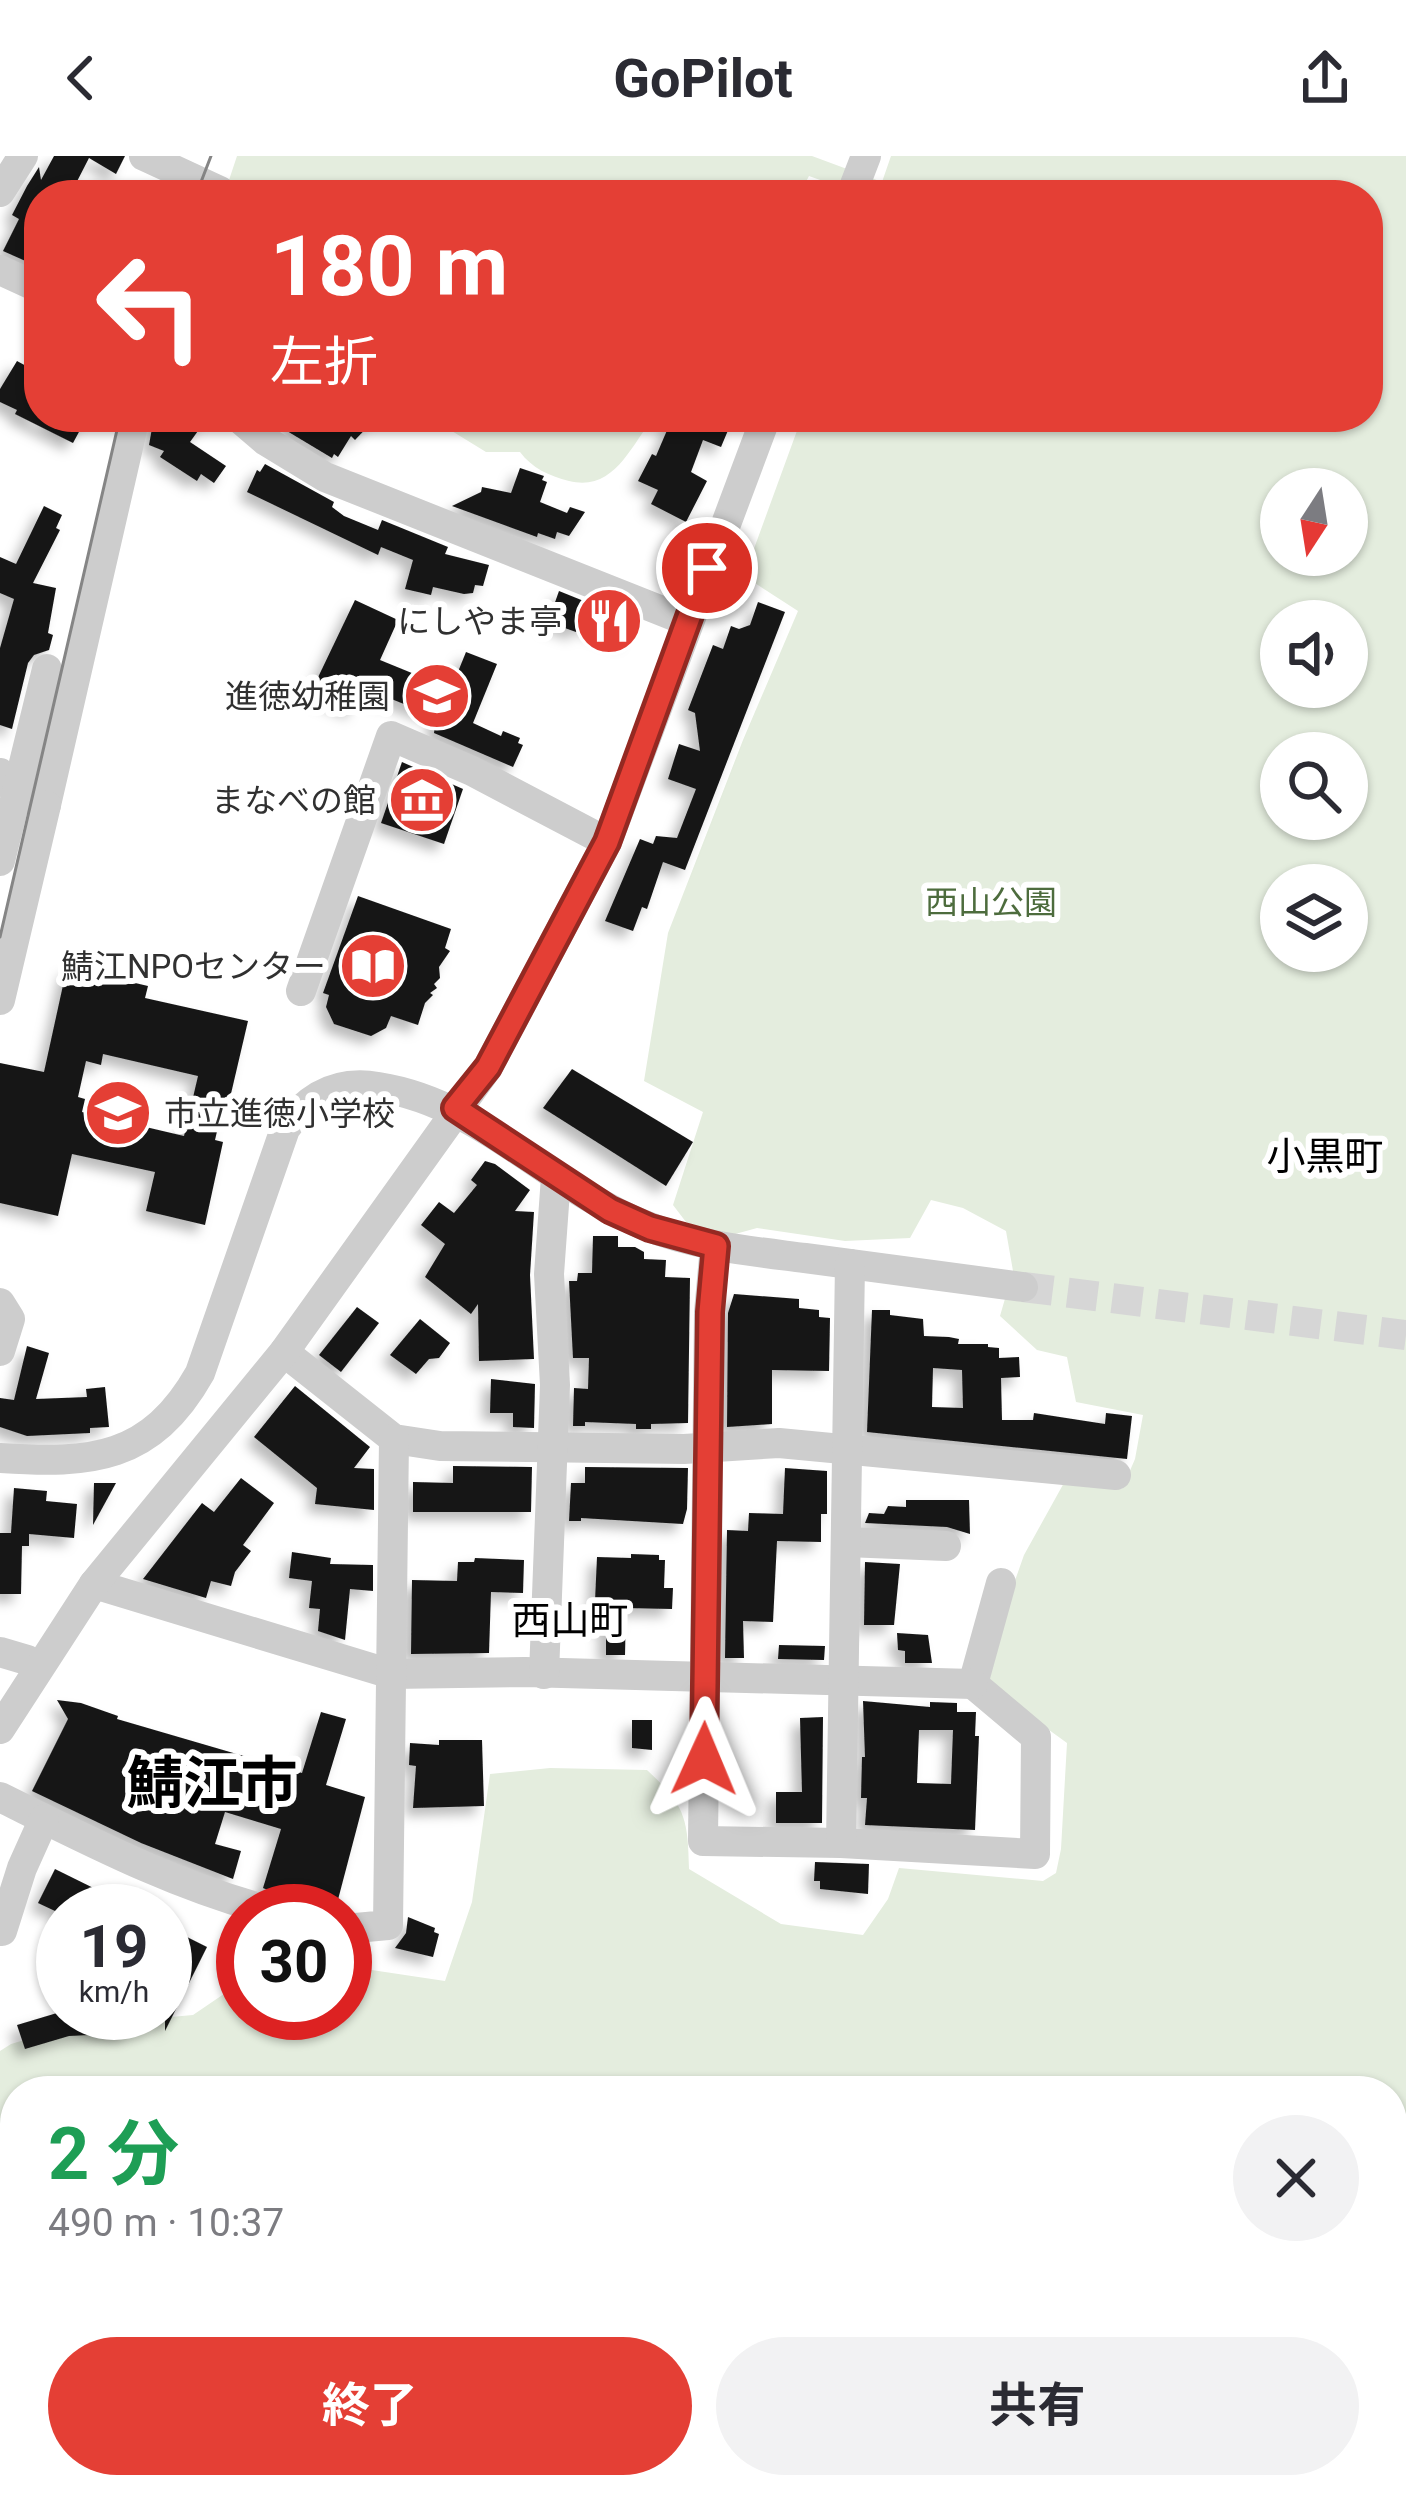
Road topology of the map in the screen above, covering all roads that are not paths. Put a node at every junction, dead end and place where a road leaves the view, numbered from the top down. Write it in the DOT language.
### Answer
graph roads {
  1 [pos="22,156"];
  2 [pos="144,156"];
  3 [pos="192,180"];
  4 [pos="0,192"];
  5 [pos="131,432"];
  6 [pos="268,432"];
  7 [pos="760,432"];
  8 [pos="687,621"];
  9 [pos="47,669"];
  10 [pos="8,782"];
  11 [pos="46,805"];
  12 [pos="607,842"];
  13 [pos="0,861"];
  14 [pos="301,991"];
  15 [pos="0,1000"];
  16 [pos="455,1108"];
  17 [pos="556,1177"];
  18 [pos="716,1246"];
  19 [pos="850,1264"];
  20 [pos="1023,1287"];
  21 [pos="0,1303"];
  22 [pos="0,1351"];
  23 [pos="284,1352"];
  24 [pos="394,1439"];
  25 [pos="551,1445"];
  26 [pos="707,1447"];
  27 [pos="844,1449"];
  28 [pos="0,1459"];
  29 [pos="1116,1475"];
  30 [pos="847,1543"];
  31 [pos="946,1546"];
  32 [pos="1001,1583"];
  33 [pos="94,1584"];
  34 [pos="391,1674"];
  35 [pos="544,1674"];
  36 [pos="706,1677"];
  37 [pos="844,1680"];
  38 [pos="973,1684"];
  39 [pos="0,1729"];
  40 [pos="0,1797"];
  41 [pos="44,1819"];
  42 [pos="841,1843"];
  43 [pos="216,1895"];
  44 [pos="372,1926"];
  45 [pos="2,1931"];
  1 -- 4 [label="street"];
  2 -- 3 [label="street"];
  5 -- 11 [label="street"];
  6 -- 8 [label="street"];
  7 -- 8 [label="street"];
  8 -- 12 [label="street"];
  9 -- 10 [label="street"];
  10 -- 11 [label="street"];
  10 -- 13 [label="street"];
  11 -- 15 [label="street"];
  12 -- 14 [label="street"];
  12 -- 16 [label="street"];
  16 -- 17 [label="street"];
  16 -- 23 [label="street"];
  16 -- 28 [label="street"];
  17 -- 18 [label="street"];
  17 -- 25 [label="street"];
  18 -- 19 [label="street"];
  18 -- 26 [label="street"];
  19 -- 20 [label="street"];
  19 -- 27 [label="street"];
  21 -- 22 [label="street"];
  23 -- 24 [label="street"];
  23 -- 33 [label="street"];
  24 -- 25 [label="street"];
  24 -- 34 [label="street"];
  25 -- 26 [label="street"];
  25 -- 35 [label="street"];
  26 -- 27 [label="street"];
  26 -- 36 [label="street"];
  27 -- 29 [label="street"];
  27 -- 30 [label="street"];
  30 -- 31 [label="street"];
  30 -- 37 [label="street"];
  32 -- 38 [label="street"];
  33 -- 34 [label="street"];
  33 -- 39 [label="street"];
  34 -- 35 [label="street"];
  34 -- 44 [label="street"];
  35 -- 36 [label="street"];
  36 -- 37 [label="street"];
  36 -- 42 [label="street"];
  37 -- 38 [label="street"];
  37 -- 42 [label="street"];
  38 -- 42 [label="street"];
  40 -- 41 [label="street"];
  41 -- 43 [label="street"];
  41 -- 45 [label="street"];
}
